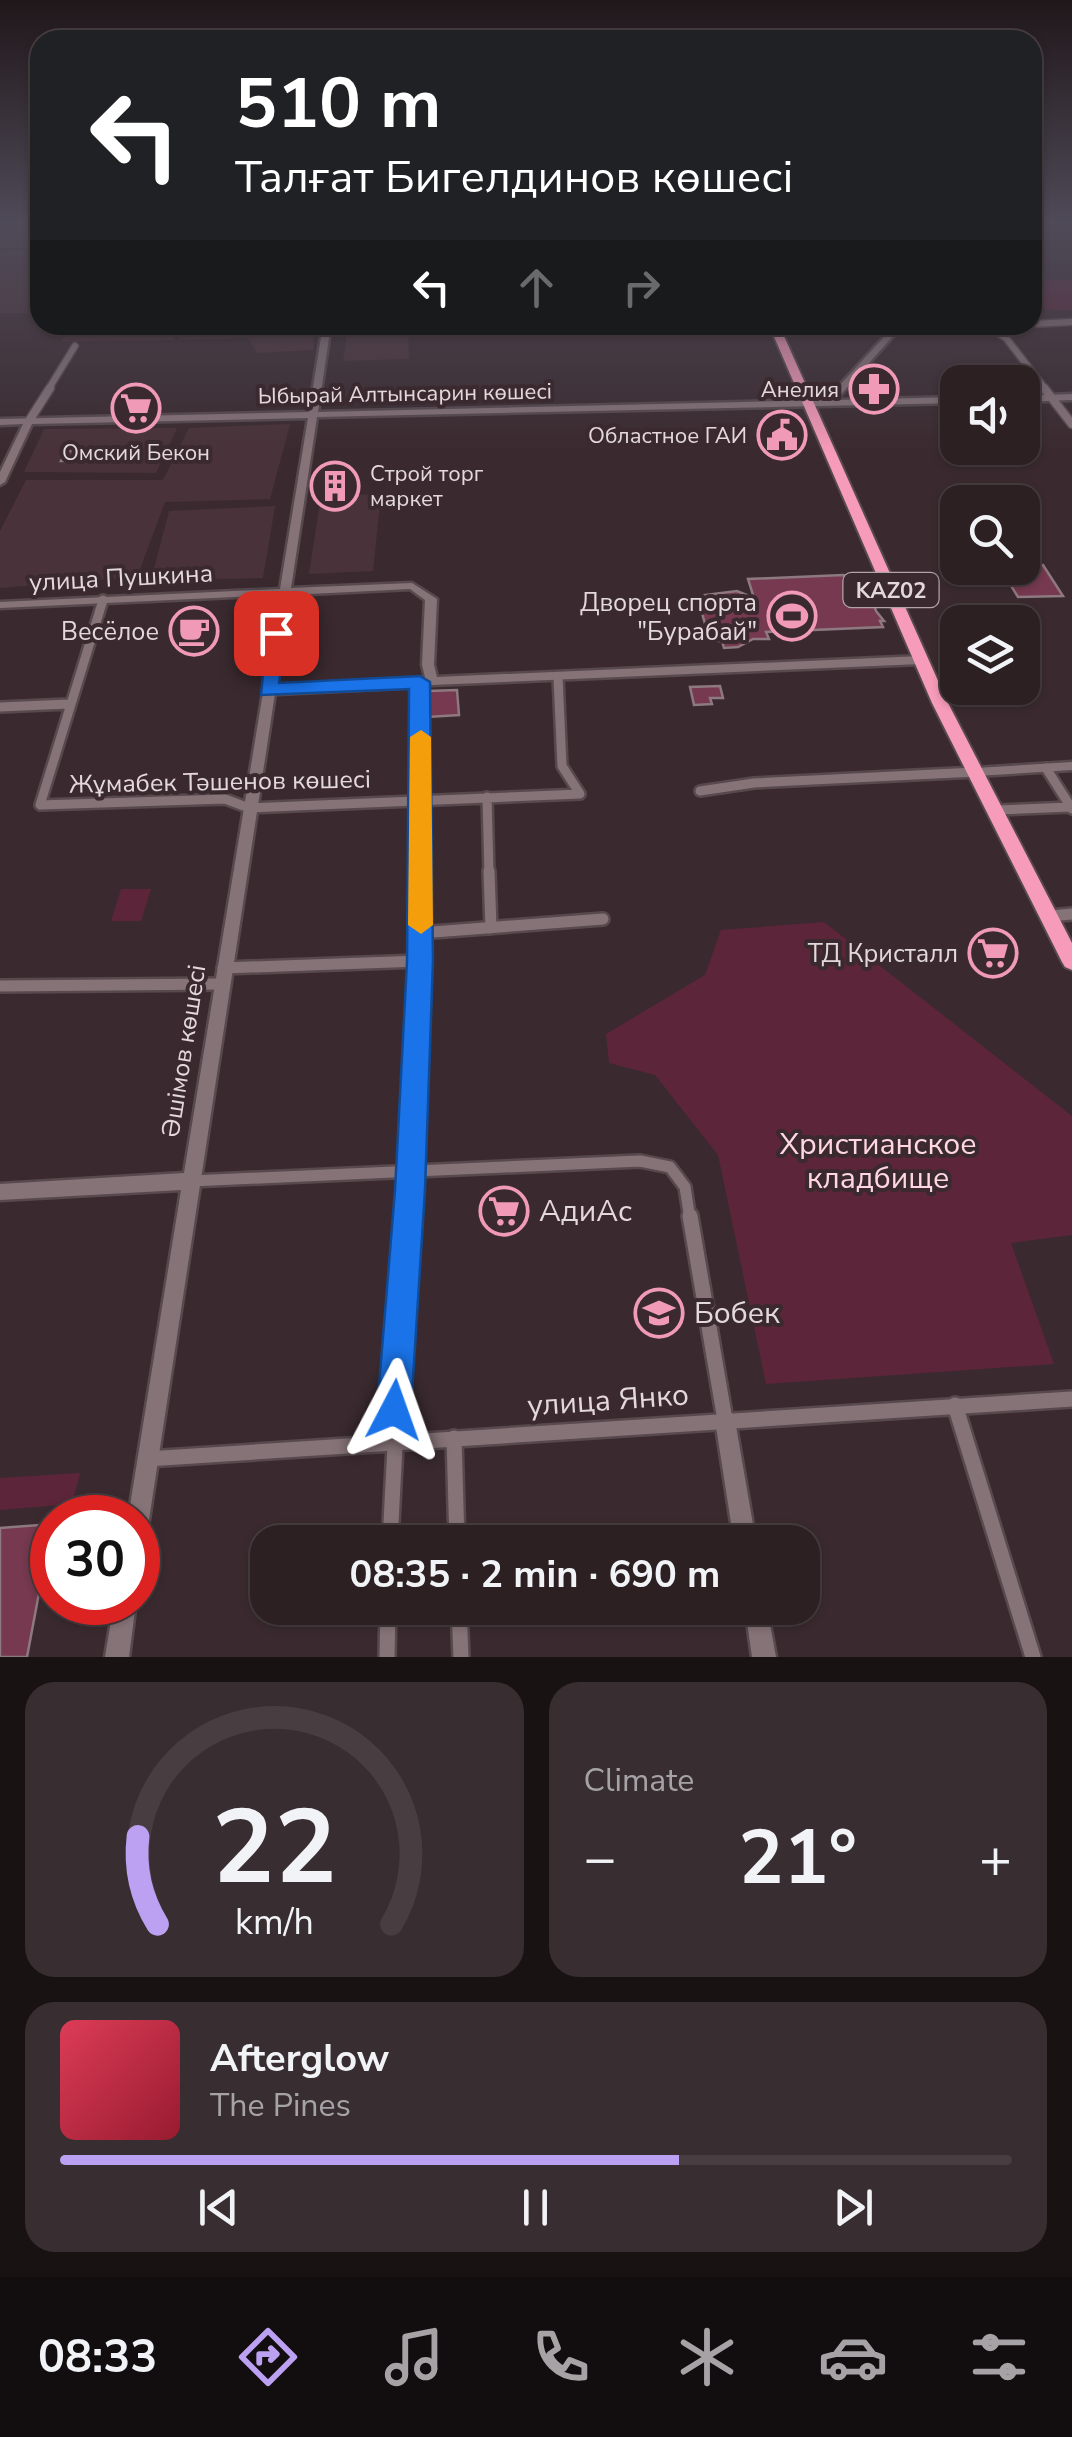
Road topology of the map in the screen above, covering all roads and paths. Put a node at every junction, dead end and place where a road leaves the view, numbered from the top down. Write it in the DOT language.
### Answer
graph roads {
  1 [pos="1072,322"];
  2 [pos="1042,324"];
  3 [pos="325,335"];
  4 [pos="779,335"];
  5 [pos="890,335"];
  6 [pos="1001,335"];
  7 [pos="75,346"];
  8 [pos="1072,397"];
  9 [pos="1040,398"];
  10 [pos="1052,398"];
  11 [pos="940,400"];
  12 [pos="828,403"];
  13 [pos="812,404"];
  14 [pos="312,415"];
  15 [pos="29,421"];
  16 [pos="0,422"];
  17 [pos="1072,424"];
  18 [pos="0,482"];
  19 [pos="282,590"];
  20 [pos="102,600"];
  21 [pos="0,606"];
  22 [pos="921,660"];
  23 [pos="558,677"];
  24 [pos="426,682"];
  25 [pos="268,690"];
  26 [pos="68,704"];
  27 [pos="0,707"];
  28 [pos="1072,766"];
  29 [pos="1046,768"];
  30 [pos="977,772"];
  31 [pos="700,791"];
  32 [pos="486,797"];
  33 [pos="422,800"];
  34 [pos="249,808"];
  35 [pos="1071,808"];
  36 [pos="997,810"];
  37 [pos="1072,914"];
  38 [pos="1050,916"];
  39 [pos="602,919"];
  40 [pos="492,928"];
  41 [pos="420,933"];
  42 [pos="420,961"];
  43 [pos="1072,962"];
  44 [pos="1072,972"];
  45 [pos="222,976"];
  46 [pos="0,986"];
  47 [pos="411,1172"];
  48 [pos="191,1181"];
  49 [pos="0,1192"];
  50 [pos="1072,1399"];
  51 [pos="955,1405"];
  52 [pos="726,1420"];
  53 [pos="454,1438"];
  54 [pos="393,1441"];
  55 [pos="147,1459"];
  56 [pos="142,1495"];
  57 [pos="391,1525"];
  58 [pos="457,1525"];
  59 [pos="741,1525"];
  60 [pos="122,1625"];
  61 [pos="388,1625"];
  62 [pos="459,1625"];
  63 [pos="759,1625"];
  64 [pos="117,1657"];
  65 [pos="387,1657"];
  66 [pos="460,1657"];
  67 [pos="764,1657"];
  68 [pos="1033,1657"];
  1 -- 2 [label="street"];
  3 -- 14 [label="street"];
  4 -- 13 [label="highway, KАZ02"];
  5 -- 12 [label="street"];
  6 -- 10 [label="street"];
  7 -- 15 [label="street"];
  8 -- 10 [label="street"];
  9 -- 10 [label="street"];
  10 -- 17 [label="street"];
  11 -- 12 [label="street, Ыбырай Алтынсарин көшесі"];
  12 -- 13 [label="street, Ыбырай Алтынсарин көшесі"];
  13 -- 14 [label="street, Ыбырай Алтынсарин көшесі"];
  13 -- 22 [label="highway, KАZ02"];
  14 -- 15 [label="street, Ыбырай Алтынсарин көшесі"];
  14 -- 19 [label="street"];
  15 -- 16 [label="street, Ыбырай Алтынсарин көшесі"];
  15 -- 18 [label="street"];
  19 -- 20 [label="street, улица Пушкина"];
  19 -- 24 [label="street, улица Пушкина"];
  19 -- 25 [label="street, Әшімов көшесі"];
  20 -- 21 [label="street, улица Пушкина"];
  20 -- 26 [label="street"];
  22 -- 23 [label="street"];
  22 -- 30 [label="highway, KАZ02"];
  23 -- 24 [label="street"];
  23 -- 32 [label="street, Жұмабек Тәшенов көшесі"];
  24 -- 25 [label="street"];
  24 -- 33 [label="street"];
  25 -- 34 [label="street, Әшімов көшесі"];
  26 -- 27 [label="street"];
  26 -- 34 [label="street, Жұмабек Тәшенов көшесі"];
  28 -- 29 [label="street"];
  29 -- 30 [label="street"];
  29 -- 35 [label="street"];
  30 -- 31 [label="street"];
  30 -- 36 [label="highway, KАZ02"];
  30 -- 44 [label="highway, KАZ02"];
  32 -- 33 [label="street, Жұмабек Тәшенов көшесі"];
  32 -- 40 [label="street"];
  33 -- 34 [label="street, Жұмабек Тәшенов көшесі"];
  33 -- 41 [label="street"];
  34 -- 45 [label="street, Әшімов көшесі"];
  35 -- 36 [label="street"];
  36 -- 38 [label="highway, KАZ02"];
  37 -- 38 [label="street"];
  38 -- 43 [label="highway, KАZ02"];
  39 -- 40 [label="street"];
  40 -- 41 [label="street"];
  41 -- 42 [label="street"];
  42 -- 45 [label="street"];
  42 -- 47 [label="street"];
  45 -- 46 [label="street"];
  45 -- 48 [label="street, Әшімов көшесі"];
  47 -- 48 [label="street"];
  47 -- 52 [label="street"];
  47 -- 54 [label="street"];
  48 -- 49 [label="street"];
  48 -- 55 [label="street, Әшімов көшесі"];
  50 -- 51 [label="street, улица Янко"];
  51 -- 52 [label="street, улица Янко"];
  51 -- 68 [label="street"];
  52 -- 53 [label="street, улица Янко"];
  52 -- 59 [label="street"];
  53 -- 54 [label="street, улица Янко"];
  53 -- 58 [label="street"];
  54 -- 55 [label="street, улица Янко"];
  54 -- 57 [label="street"];
  55 -- 56 [label="street, Әшімов көшесі"];
  60 -- 64 [label="street"];
  61 -- 65 [label="street"];
  62 -- 66 [label="street"];
  63 -- 67 [label="street"];
}
